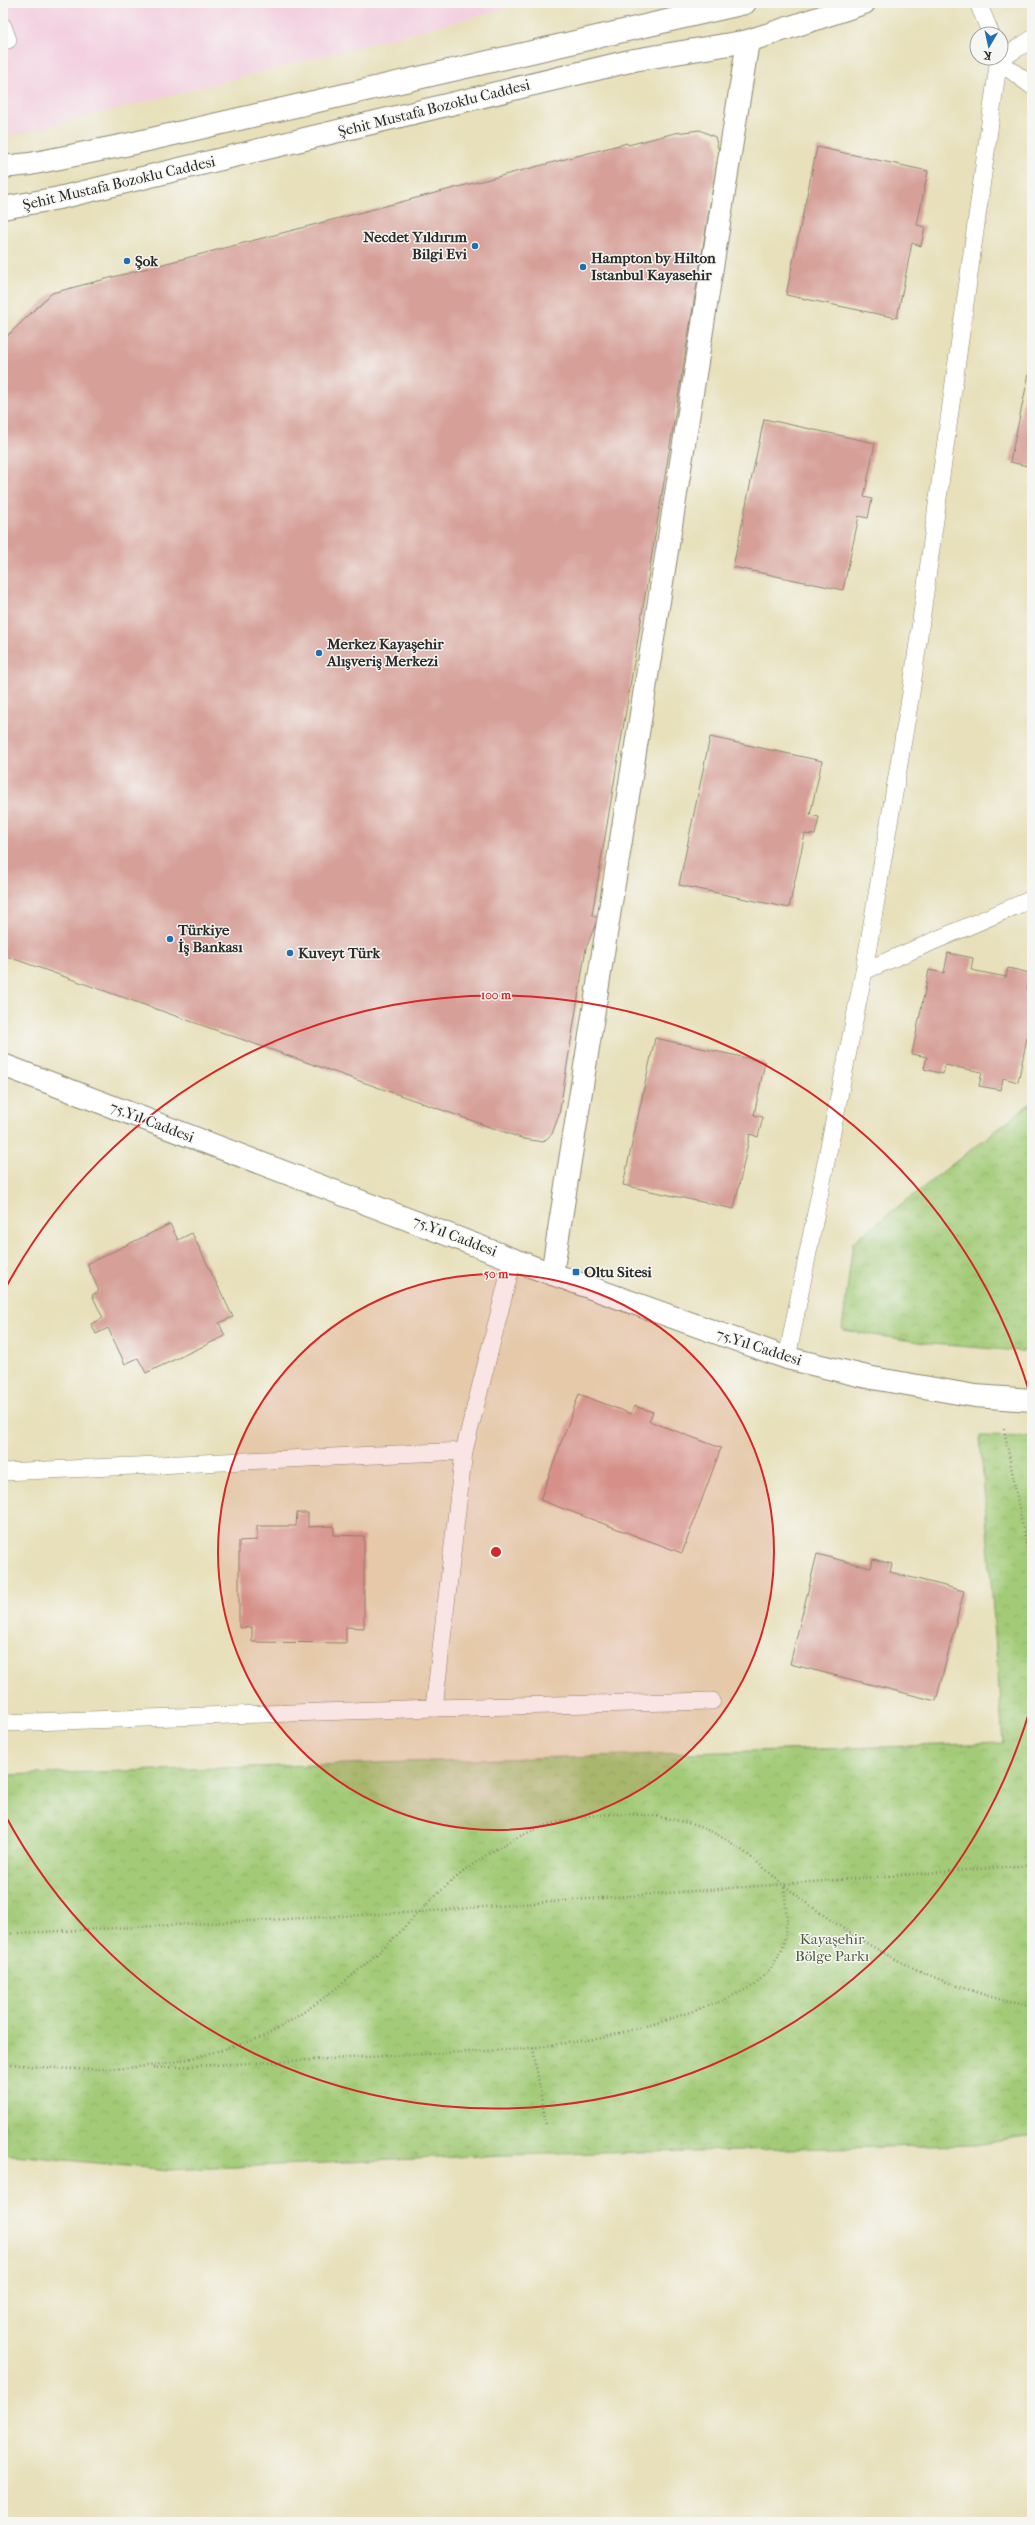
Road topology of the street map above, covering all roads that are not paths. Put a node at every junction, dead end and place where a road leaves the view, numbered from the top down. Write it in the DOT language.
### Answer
graph roads {
  1 [pos="744,3"];
  2 [pos="864,3"];
  3 [pos="978,3"];
  4 [pos="988,26"];
  5 [pos="1032,39"];
  6 [pos="748,41"];
  7 [pos="1009,54"];
  8 [pos="999,66"];
  9 [pos="1007,66"];
  10 [pos="1032,86"];
  11 [pos="3,167"];
  12 [pos="3,208"];
  13 [pos="1032,899"];
  14 [pos="864,971"];
  15 [pos="3,1066"];
  16 [pos="513,1259"];
  17 [pos="552,1274"];
  18 [pos="787,1358"];
  19 [pos="1032,1400"];
  20 [pos="464,1451"];
  21 [pos="3,1472"];
  22 [pos="712,1701"];
  23 [pos="434,1708"];
  24 [pos="3,1723"];
  1 -- 11 [label="street, Şehit Mustafa Bozoklu Caddesi"];
  2 -- 6 [label="street, Şehit Mustafa Bozoklu Caddesi"];
  3 -- 4 [label="lane"];
  5 -- 7 [label="lane"];
  6 -- 12 [label="street, Şehit Mustafa Bozoklu Caddesi"];
  6 -- 17 [label="street"];
  8 -- 14 [label="lane"];
  9 -- 10 [label="lane"];
  13 -- 14 [label="lane"];
  14 -- 18 [label="lane"];
  15 -- 16 [label="street, 75.Yıl Caddesi"];
  16 -- 17 [label="street, 75.Yıl Caddesi"];
  16 -- 20 [label="lane"];
  17 -- 18 [label="street, 75.Yıl Caddesi"];
  18 -- 19 [label="street, 75.Yıl Caddesi"];
  20 -- 21 [label="lane"];
  20 -- 23 [label="lane"];
  22 -- 23 [label="lane"];
  23 -- 24 [label="lane"];
}
